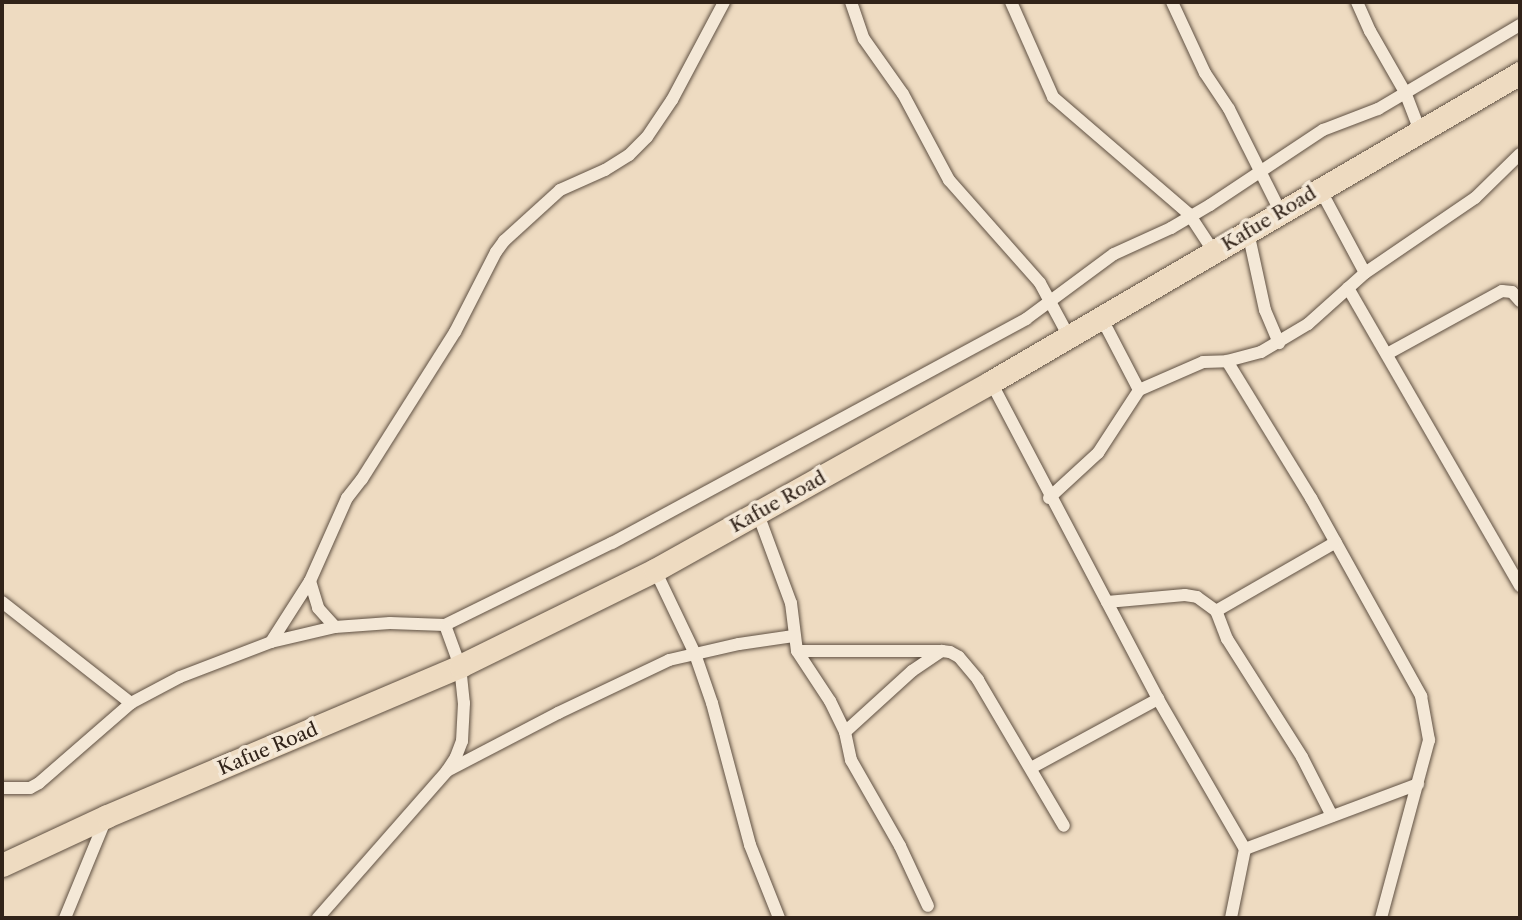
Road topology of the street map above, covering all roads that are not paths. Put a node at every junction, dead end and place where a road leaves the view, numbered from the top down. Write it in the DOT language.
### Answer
graph roads {
  1 [pos="724,2"];
  2 [pos="850,2"];
  3 [pos="1011,2"];
  4 [pos="1172,2"];
  5 [pos="1357,2"];
  6 [pos="1520,25"];
  7 [pos="1520,73"];
  8 [pos="1405,92"];
  9 [pos="1420,131"];
  10 [pos="1520,154"];
  11 [pos="1261,172"];
  12 [pos="1320,189"];
  13 [pos="1281,213"];
  14 [pos="1191,216"];
  15 [pos="1248,232"];
  16 [pos="1214,252"];
  17 [pos="1365,273"];
  18 [pos="1348,288"];
  19 [pos="1050,301"];
  20 [pos="1520,301"];
  21 [pos="1101,317"];
  22 [pos="1068,335"];
  23 [pos="1279,343"];
  24 [pos="1387,354"];
  25 [pos="1227,361"];
  26 [pos="991,382"];
  27 [pos="1139,390"];
  28 [pos="1049,498"];
  29 [pos="758,514"];
  30 [pos="1336,542"];
  31 [pos="655,570"];
  32 [pos="310,581"];
  33 [pos="1520,586"];
  34 [pos="2,602"];
  35 [pos="1107,602"];
  36 [pos="1216,611"];
  37 [pos="445,625"];
  38 [pos="335,627"];
  39 [pos="793,636"];
  40 [pos="271,642"];
  41 [pos="797,651"];
  42 [pos="942,651"];
  43 [pos="695,654"];
  44 [pos="460,666"];
  45 [pos="1158,699"];
  46 [pos="131,703"];
  47 [pos="845,732"];
  48 [pos="1031,768"];
  49 [pos="447,771"];
  50 [pos="1418,784"];
  51 [pos="2,788"];
  52 [pos="107,816"];
  53 [pos="1332,816"];
  54 [pos="1064,826"];
  55 [pos="1245,849"];
  56 [pos="2,865"];
  57 [pos="928,906"];
  58 [pos="65,918"];
  59 [pos="318,918"];
  60 [pos="779,918"];
  61 [pos="1231,918"];
  62 [pos="1381,918"];
  1 -- 32 [label="street"];
  2 -- 19 [label="street"];
  3 -- 14 [label="street"];
  4 -- 11 [label="street"];
  5 -- 8 [label="street"];
  6 -- 8 [label="street"];
  7 -- 9 [label="highway, Kafue Road"];
  8 -- 9 [label="street"];
  8 -- 11 [label="street"];
  9 -- 12 [label="highway, Kafue Road"];
  10 -- 17 [label="street"];
  11 -- 13 [label="street"];
  11 -- 14 [label="street"];
  12 -- 13 [label="highway, Kafue Road"];
  12 -- 17 [label="street"];
  13 -- 15 [label="highway, Kafue Road"];
  14 -- 16 [label="street"];
  14 -- 19 [label="street"];
  15 -- 16 [label="highway, Kafue Road"];
  15 -- 23 [label="street"];
  16 -- 21 [label="highway, Kafue Road"];
  17 -- 18 [label="street"];
  18 -- 23 [label="street"];
  18 -- 24 [label="street"];
  19 -- 22 [label="street"];
  19 -- 37 [label="street"];
  20 -- 24 [label="street"];
  21 -- 22 [label="highway, Kafue Road"];
  21 -- 27 [label="street"];
  22 -- 26 [label="highway, Kafue Road"];
  23 -- 25 [label="street"];
  24 -- 33 [label="street"];
  25 -- 27 [label="street"];
  25 -- 30 [label="street"];
  26 -- 28 [label="street"];
  26 -- 29 [label="highway, Kafue Road"];
  27 -- 28 [label="street"];
  28 -- 35 [label="street"];
  29 -- 31 [label="highway, Kafue Road"];
  29 -- 39 [label="street"];
  30 -- 36 [label="street"];
  30 -- 50 [label="street"];
  31 -- 43 [label="street"];
  31 -- 44 [label="highway, Kafue Road"];
  32 -- 38 [label="street"];
  32 -- 40 [label="street"];
  34 -- 46 [label="street"];
  35 -- 36 [label="street"];
  35 -- 45 [label="street"];
  36 -- 53 [label="street"];
  37 -- 38 [label="street"];
  37 -- 44 [label="street"];
  38 -- 40 [label="street"];
  39 -- 41 [label="street"];
  39 -- 43 [label="street"];
  40 -- 46 [label="street"];
  41 -- 42 [label="street"];
  41 -- 47 [label="street"];
  42 -- 47 [label="street"];
  42 -- 48 [label="street"];
  43 -- 49 [label="street"];
  43 -- 60 [label="street"];
  44 -- 49 [label="street"];
  44 -- 52 [label="highway, Kafue Road"];
  45 -- 48 [label="street"];
  45 -- 55 [label="street"];
  46 -- 51 [label="street"];
  47 -- 57 [label="street"];
  48 -- 54 [label="street"];
  49 -- 59 [label="street"];
  50 -- 53 [label="street"];
  50 -- 62 [label="street"];
  52 -- 56 [label="highway, Kafue Road"];
  52 -- 58 [label="street"];
  53 -- 55 [label="street"];
  55 -- 61 [label="street"];
}
